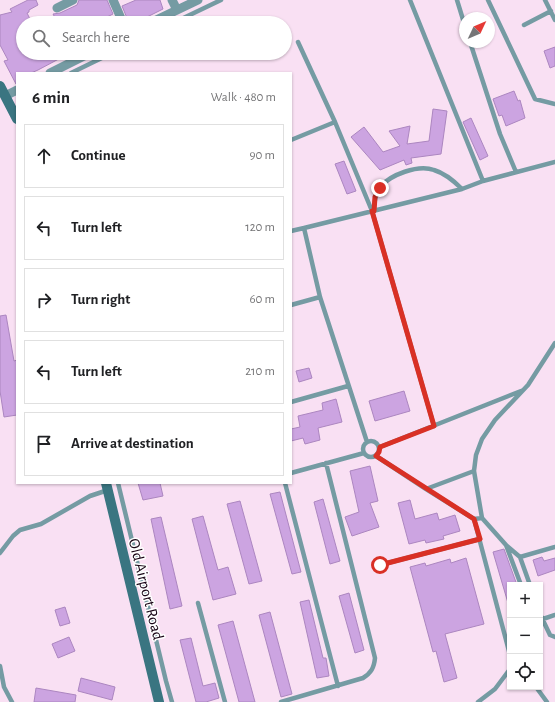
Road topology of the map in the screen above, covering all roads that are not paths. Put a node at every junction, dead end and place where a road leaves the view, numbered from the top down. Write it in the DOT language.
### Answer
graph roads {
  1 [pos="73,0"];
  2 [pos="113,0"];
  3 [pos="172,0"];
  4 [pos="198,0"];
  5 [pos="221,0"];
  6 [pos="410,0"];
  7 [pos="457,0"];
  8 [pos="488,0"];
  9 [pos="545,0"];
  10 [pos="57,8"];
  11 [pos="177,10"];
  12 [pos="551,11"];
  13 [pos="461,12"];
  14 [pos="121,16"];
  15 [pos="165,16"];
  16 [pos="188,16"];
  17 [pos="555,20"];
  18 [pos="524,25"];
  19 [pos="298,42"];
  20 [pos="472,48"];
  21 [pos="76,60"];
  22 [pos="98,60"];
  23 [pos="52,72"];
  24 [pos="73,72"];
  25 [pos="0,86"];
  26 [pos="16,90"];
  27 [pos="5,96"];
  28 [pos="555,104"];
  29 [pos="16,117"];
  30 [pos="335,122"];
  31 [pos="292,140"];
  32 [pos="555,162"];
  33 [pos="516,172"];
  34 [pos="483,182"];
  35 [pos="462,190"];
  36 [pos="373,211"];
  37 [pos="304,228"];
  38 [pos="292,231"];
  39 [pos="320,297"];
  40 [pos="292,305"];
  41 [pos="555,343"];
  42 [pos="348,386"];
  43 [pos="523,391"];
  44 [pos="292,402"];
  45 [pos="434,426"];
  46 [pos="367,442"];
  47 [pos="380,447"];
  48 [pos="364,453"];
  49 [pos="376,456"];
  50 [pos="326,463"];
  51 [pos="474,471"];
  52 [pos="292,473"];
  53 [pos="118,484"];
  54 [pos="285,484"];
  55 [pos="107,487"];
  56 [pos="426,489"];
  57 [pos="482,518"];
  58 [pos="474,519"];
  59 [pos="480,539"];
  60 [pos="506,545"];
  61 [pos="555,547"];
  62 [pos="0,553"];
  63 [pos="520,557"];
  64 [pos="380,565"];
  65 [pos="520,582"];
  66 [pos="529,582"];
  67 [pos="198,604"];
  68 [pos="555,615"];
  69 [pos="543,619"];
  70 [pos="555,637"];
  71 [pos="510,654"];
  72 [pos="0,666"];
  73 [pos="507,673"];
  74 [pos="338,686"];
  75 [pos="538,690"];
  76 [pos="12,702"];
  77 [pos="159,702"];
  78 [pos="172,702"];
  79 [pos="225,702"];
  80 [pos="281,702"];
  81 [pos="478,702"];
  82 [pos="547,702"];
  1 -- 10 [label="street"];
  2 -- 14 [label="street"];
  3 -- 11 [label="street"];
  4 -- 11 [label="street"];
  5 -- 16 [label="lane"];
  6 -- 34 [label="lane"];
  7 -- 13 [label="lane"];
  8 -- 28 [label="lane"];
  9 -- 12 [label="lane"];
  11 -- 15 [label="street"];
  12 -- 17 [label="lane"];
  12 -- 18 [label="lane"];
  19 -- 30 [label="lane"];
  20 -- 33 [label="lane"];
  21 -- 23 [label="street"];
  22 -- 24 [label="lane"];
  25 -- 27 [label="main road"];
  26 -- 27 [label="street"];
  27 -- 29 [label="main road"];
  30 -- 31 [label="lane"];
  30 -- 36 [label="lane"];
  32 -- 33 [label="lane"];
  33 -- 34 [label="lane"];
  34 -- 35 [label="lane"];
  35 -- 36 [label="lane"];
  35 -- 36 [label="lane"];
  36 -- 37 [label="lane"];
  36 -- 45 [label="lane"];
  37 -- 38 [label="lane"];
  37 -- 39 [label="lane"];
  39 -- 40 [label="lane"];
  39 -- 42 [label="lane"];
  41 -- 43 [label="lane"];
  42 -- 44 [label="lane"];
  42 -- 46 [label="lane"];
  43 -- 45 [label="lane"];
  43 -- 51 [label="lane"];
  45 -- 47 [label="lane"];
  46 -- 47 [label="lane"];
  46 -- 48 [label="lane"];
  47 -- 49 [label="lane"];
  48 -- 49 [label="lane"];
  48 -- 50 [label="lane"];
  49 -- 56 [label="lane"];
  50 -- 52 [label="lane"];
  50 -- 74 [label="lane"];
  51 -- 56 [label="lane"];
  51 -- 57 [label="lane"];
  53 -- 78 [label="lane"];
  54 -- 74 [label="lane"];
  55 -- 62 [label="lane"];
  55 -- 77 [label="main road, Old Airport Road"];
  56 -- 58 [label="lane"];
  57 -- 58 [label="lane"];
  57 -- 60 [label="lane"];
  58 -- 59 [label="lane"];
  59 -- 64 [label="lane"];
  59 -- 71 [label="lane"];
  60 -- 63 [label="lane"];
  60 -- 65 [label="lane"];
  61 -- 63 [label="lane"];
  63 -- 66 [label="lane"];
  67 -- 79 [label="lane"];
  68 -- 69 [label="lane"];
  69 -- 70 [label="lane"];
  72 -- 76 [label="lane"];
  73 -- 81 [label="lane"];
  74 -- 80 [label="lane"];
  75 -- 82 [label="lane"];
}
